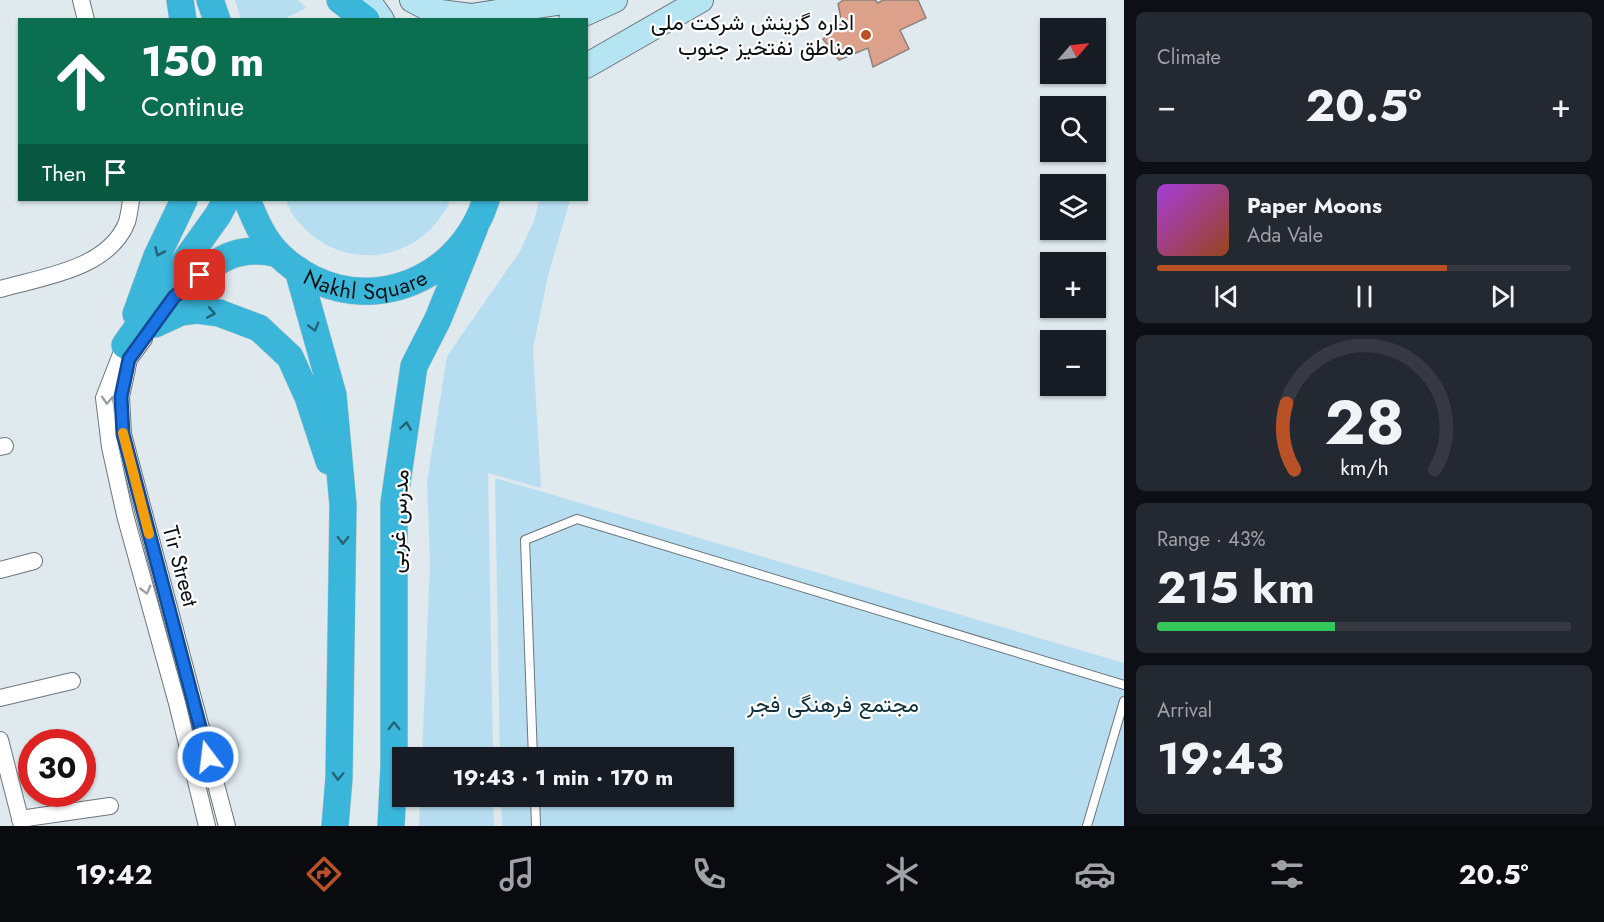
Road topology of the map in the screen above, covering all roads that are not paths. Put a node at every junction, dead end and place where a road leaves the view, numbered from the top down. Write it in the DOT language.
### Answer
graph roads {
  1 [pos="81,0"];
  2 [pos="180,0"];
  3 [pos="210,0"];
  4 [pos="340,0"];
  5 [pos="368,0"];
  6 [pos="412,0"];
  7 [pos="578,0"];
  8 [pos="615,0"];
  9 [pos="701,0"];
  10 [pos="86,18"];
  11 [pos="183,18"];
  12 [pos="216,18"];
  13 [pos="363,18"];
  14 [pos="381,18"];
  15 [pos="575,18"];
  16 [pos="588,65"];
  17 [pos="131,201"];
  18 [pos="184,201"];
  19 [pos="226,201"];
  20 [pos="247,201"];
  21 [pos="486,201"];
  22 [pos="474,229"];
  23 [pos="288,262"];
  24 [pos="0,290"];
  25 [pos="155,324"];
  26 [pos="124,345"];
  27 [pos="343,505"];
  28 [pos="34,561"];
  29 [pos="0,570"];
  30 [pos="72,681"];
  31 [pos="1124,686"];
  32 [pos="0,698"];
  33 [pos="1124,701"];
  34 [pos="0,740"];
  35 [pos="533,747"];
  36 [pos="3,761"];
  37 [pos="110,806"];
  38 [pos="535,807"];
  39 [pos="21,822"];
  40 [pos="207,826"];
  41 [pos="227,826"];
  42 [pos="336,826"];
  43 [pos="391,826"];
  44 [pos="536,826"];
  45 [pos="1087,826"];
  1 -- 10 [label="street"];
  2 -- 11 [label="highway"];
  3 -- 12 [label="highway"];
  4 -- 13 [label="highway"];
  5 -- 14 [label="main road"];
  6 -- 7 [label="main road"];
  8 -- 15 [label="main road"];
  9 -- 16 [label="main road"];
  17 -- 24 [label="street"];
  18 -- 26 [label="highway, one-way"];
  19 -- 26 [label="highway"];
  20 -- 23 [label="highway, Nakhl Square"];
  21 -- 22 [label="highway, Nakhl Square"];
  22 -- 23 [label="highway, Nakhl Square"];
  43 -- 22 [label="highway, مدرس غربی, one-way"];
  23 -- 25 [label="highway"];
  23 -- 27 [label="highway, one-way"];
  25 -- 27 [label="highway, one-way"];
  25 -- 41 [label="street, Tir Street"];
  26 -- 40 [label="street, Tir Street, one-way"];
  27 -- 42 [label="highway, one-way"];
  28 -- 29 [label="street"];
  30 -- 32 [label="street"];
  31 -- 35 [label="lane"];
  33 -- 45 [label="lane"];
  34 -- 36 [label="street"];
  36 -- 39 [label="street"];
  37 -- 39 [label="street"];
  38 -- 44 [label="lane"];
}
